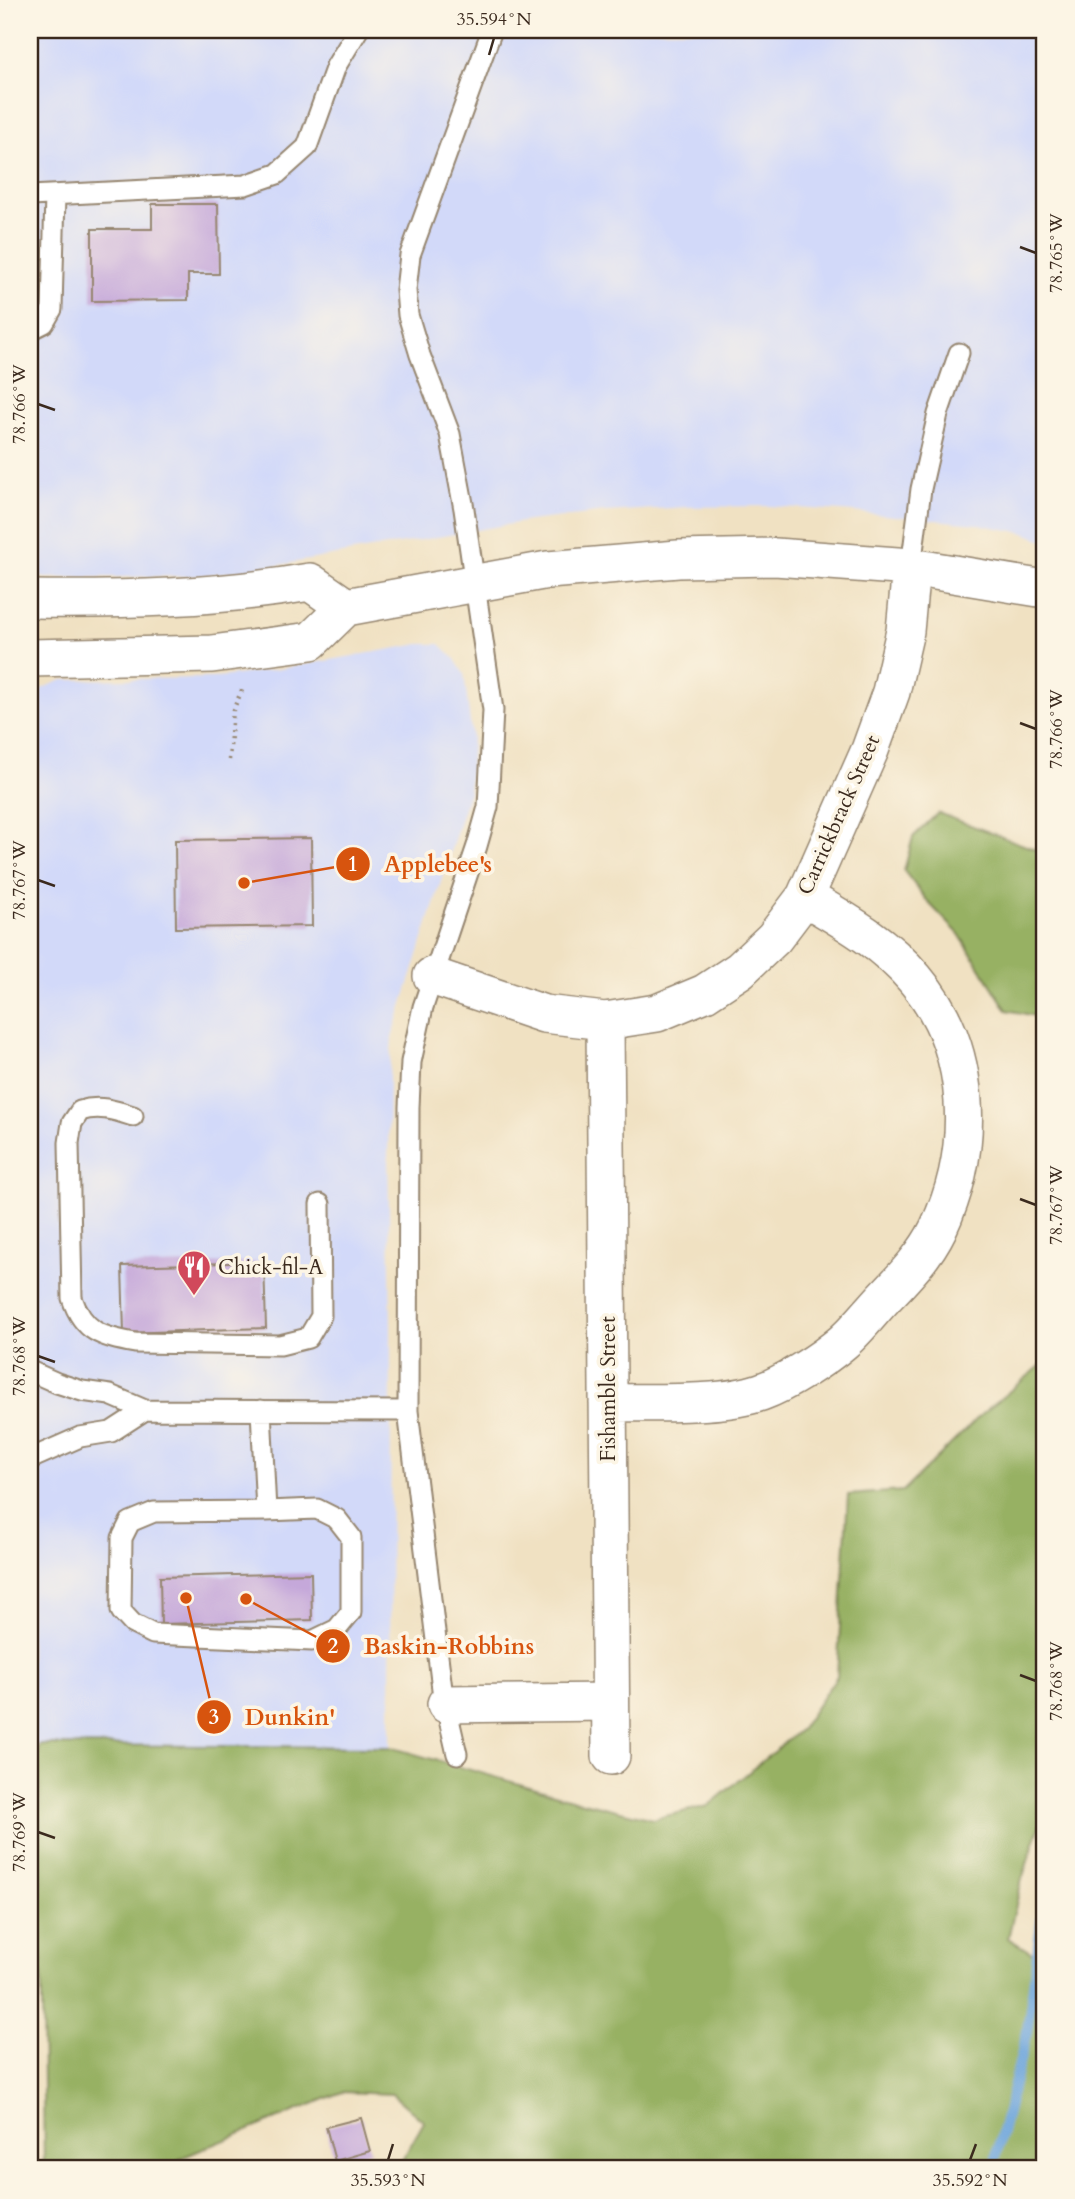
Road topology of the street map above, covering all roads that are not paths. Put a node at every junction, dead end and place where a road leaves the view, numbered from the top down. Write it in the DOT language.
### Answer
graph roads {
  1 [pos="358,30"];
  2 [pos="492,30"];
  3 [pos="55,195"];
  4 [pos="30,196"];
  5 [pos="30,330"];
  6 [pos="958,353"];
  7 [pos="911,567"];
  8 [pos="475,583"];
  9 [pos="1045,589"];
  10 [pos="30,599"];
  11 [pos="346,607"];
  12 [pos="30,658"];
  13 [pos="805,897"];
  14 [pos="432,976"];
  15 [pos="605,1021"];
  16 [pos="132,1116"];
  17 [pos="320,1203"];
  18 [pos="30,1371"];
  19 [pos="608,1403"];
  20 [pos="145,1409"];
  21 [pos="261,1410"];
  22 [pos="408,1411"];
  23 [pos="30,1459"];
  24 [pos="266,1511"];
  25 [pos="610,1702"];
  26 [pos="446,1704"];
  27 [pos="457,1754"];
  28 [pos="611,1756"];
  1 -- 3 [label="lane"];
  2 -- 8 [label="lane"];
  3 -- 4 [label="lane"];
  3 -- 5 [label="lane"];
  6 -- 7 [label="lane"];
  7 -- 8 [label="street"];
  7 -- 9 [label="street"];
  7 -- 13 [label="street, Carrickbrack Street"];
  8 -- 11 [label="street"];
  8 -- 14 [label="lane"];
  10 -- 11 [label="street"];
  11 -- 12 [label="street"];
  13 -- 15 [label="street, Carrickbrack Street"];
  13 -- 19 [label="street"];
  14 -- 15 [label="street, Carrickbrack Street"];
  14 -- 22 [label="lane"];
  15 -- 19 [label="street, Fishamble Street"];
  16 -- 17 [label="lane"];
  18 -- 20 [label="lane"];
  19 -- 25 [label="street, Fishamble Street"];
  20 -- 21 [label="lane"];
  20 -- 23 [label="lane"];
  21 -- 22 [label="lane"];
  21 -- 24 [label="lane"];
  22 -- 26 [label="lane"];
  24 -- 24 [label="lane"];
  25 -- 26 [label="street"];
  25 -- 28 [label="street, Fishamble Street"];
  26 -- 27 [label="lane"];
}
